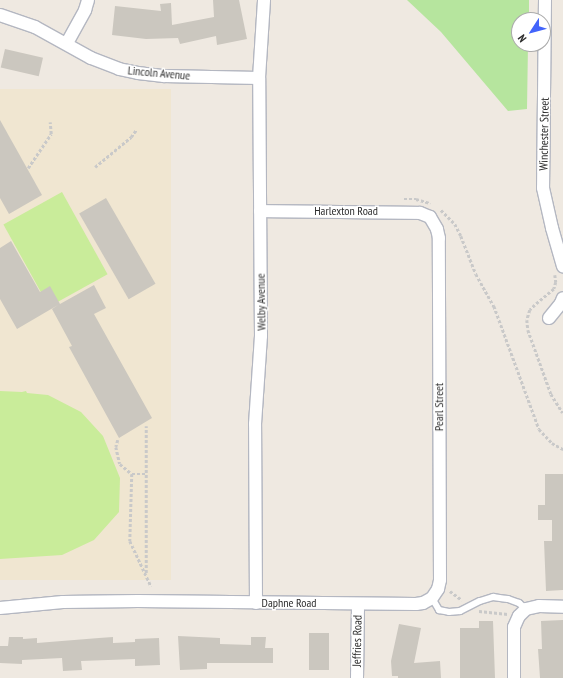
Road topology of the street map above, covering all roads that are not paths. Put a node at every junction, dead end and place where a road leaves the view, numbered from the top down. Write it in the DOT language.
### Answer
graph roads {
  1 [pos="88,0"];
  2 [pos="264,0"];
  3 [pos="545,0"];
  4 [pos="0,15"];
  5 [pos="67,44"];
  6 [pos="259,78"];
  7 [pos="260,211"];
  8 [pos="430,217"];
  9 [pos="558,268"];
  10 [pos="563,298"];
  11 [pos="549,318"];
  12 [pos="432,598"];
  13 [pos="256,603"];
  14 [pos="358,604"];
  15 [pos="563,606"];
  16 [pos="0,608"];
  17 [pos="526,609"];
  18 [pos="357,678"];
  19 [pos="514,678"];
  1 -- 5 [label="street"];
  2 -- 6 [label="street, Welby Avenue"];
  3 -- 9 [label="street, Winchester Street"];
  4 -- 5 [label="street, Lincoln Avenue"];
  5 -- 6 [label="street, Lincoln Avenue"];
  6 -- 7 [label="street, Welby Avenue"];
  7 -- 8 [label="street, Harlexton Road"];
  7 -- 13 [label="street, Welby Avenue"];
  8 -- 12 [label="street, Pearl Street"];
  10 -- 11 [label="street"];
  12 -- 14 [label="street, Daphne Road"];
  12 -- 17 [label="lane"];
  13 -- 14 [label="street, Daphne Road"];
  13 -- 16 [label="street, Daphne Road"];
  14 -- 18 [label="street, Jeffries Road"];
  15 -- 17 [label="street"];
  17 -- 19 [label="street"];
}
